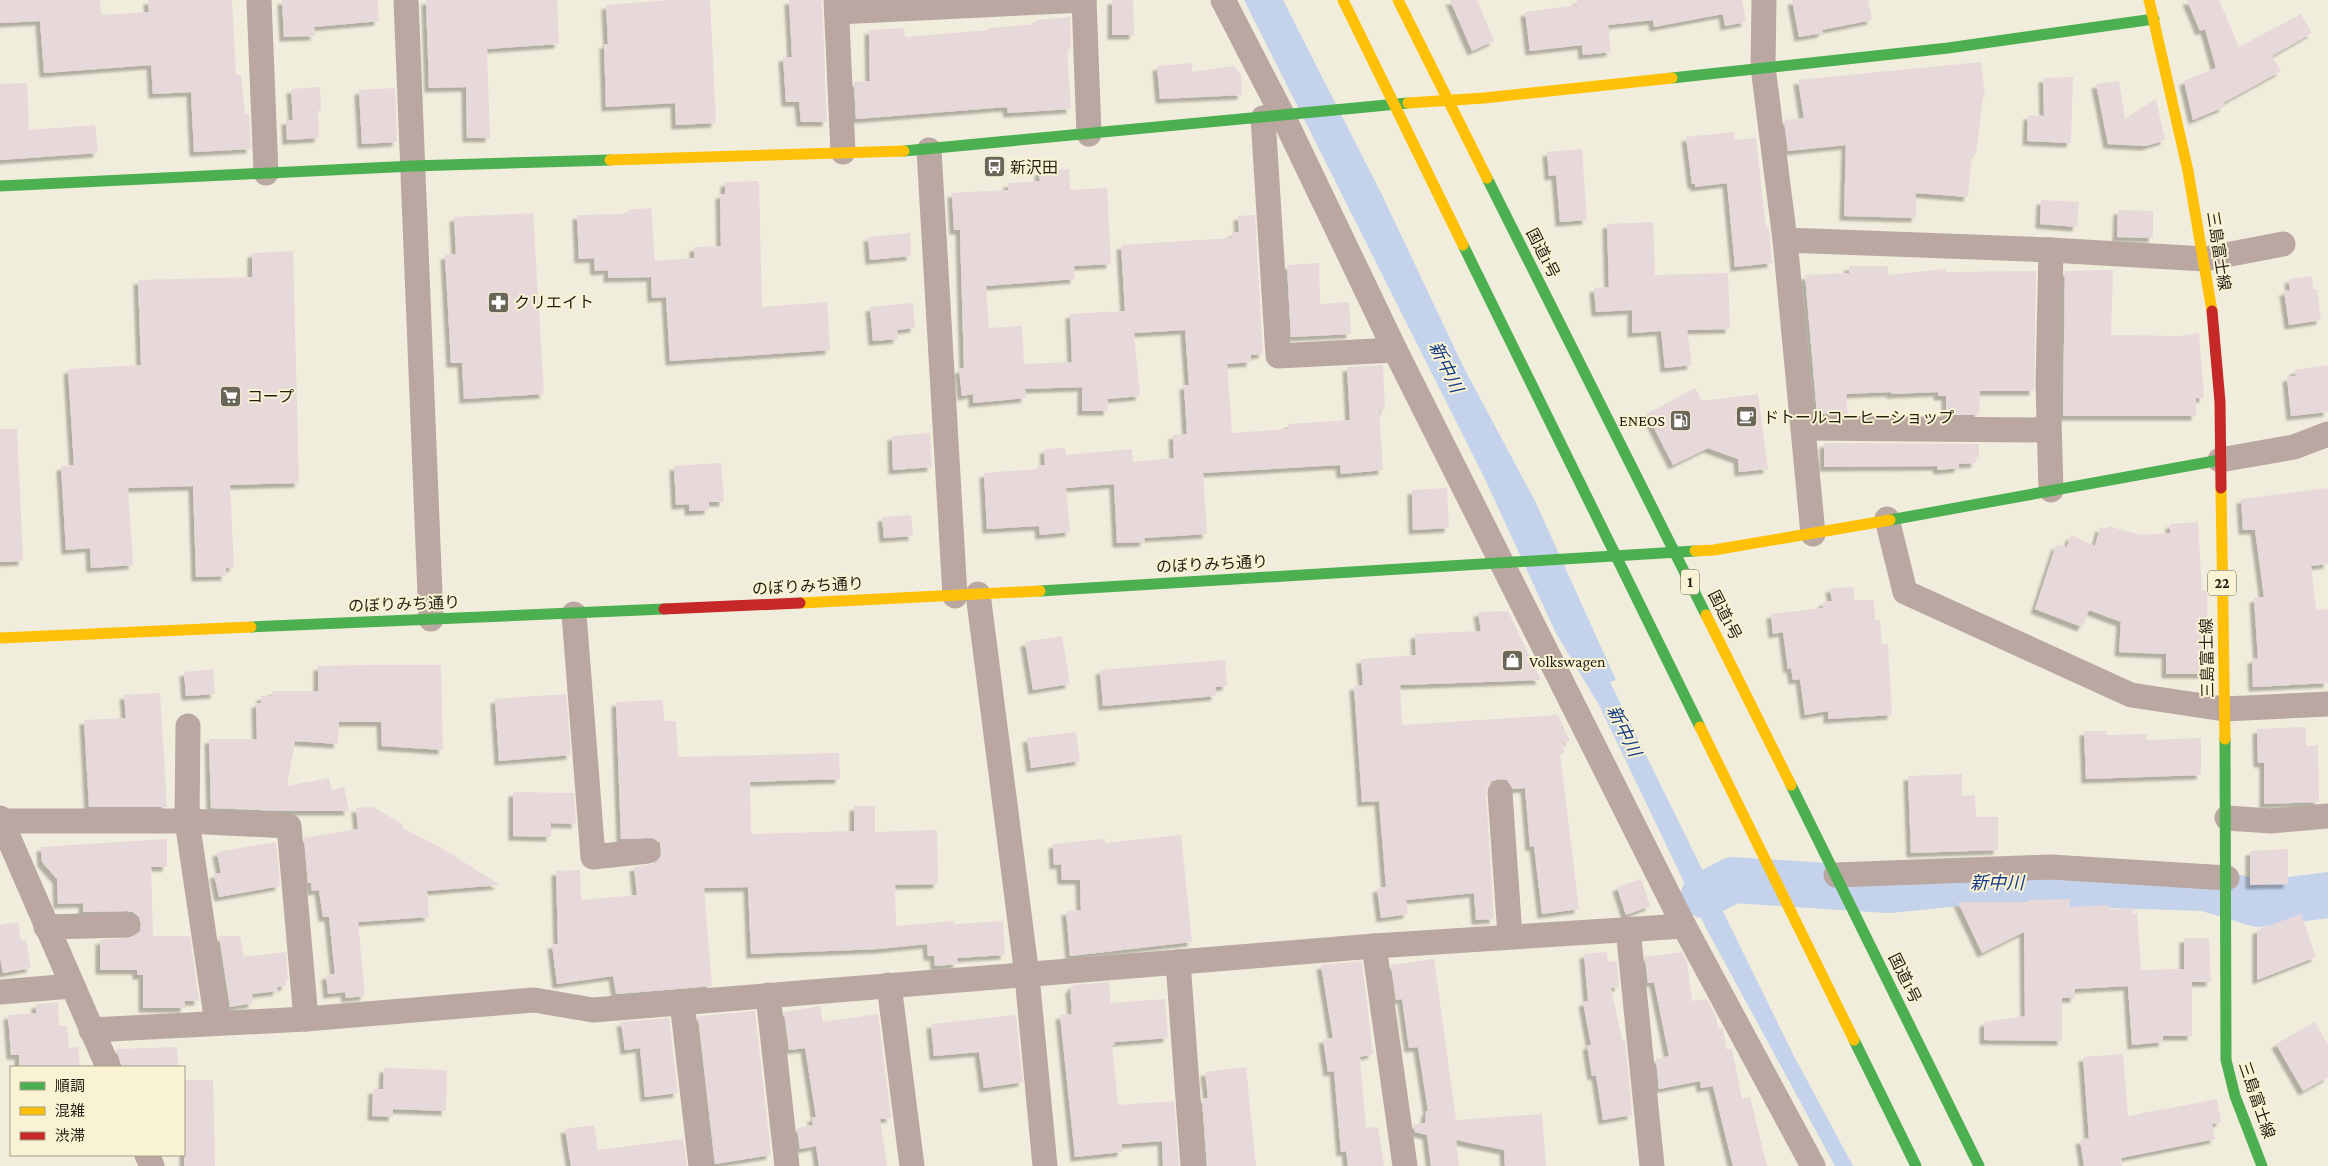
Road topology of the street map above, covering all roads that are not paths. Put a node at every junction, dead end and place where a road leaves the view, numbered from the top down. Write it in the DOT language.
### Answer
graph roads {
  1 [pos="259,0"];
  2 [pos="406,0"];
  3 [pos="1084,0"];
  4 [pos="1223,0"];
  5 [pos="1343,0"];
  6 [pos="1398,0"];
  7 [pos="1764,0"];
  8 [pos="2149,0"];
  9 [pos="837,6"];
  10 [pos="2154,19"];
  11 [pos="1762,67"];
  12 [pos="1448,99"];
  13 [pos="1395,105"];
  14 [pos="1273,117"];
  15 [pos="1089,134"];
  16 [pos="930,150"];
  17 [pos="843,152"];
  18 [pos="414,166"];
  19 [pos="266,173"];
  20 [pos="0,186"];
  21 [pos="1785,240"];
  22 [pos="2283,244"];
  23 [pos="2051,250"];
  24 [pos="2205,259"];
  25 [pos="1395,350"];
  26 [pos="1803,428"];
  27 [pos="2048,430"];
  28 [pos="2328,434"];
  29 [pos="2220,460"];
  30 [pos="2051,490"];
  31 [pos="1887,519"];
  32 [pos="1813,534"];
  33 [pos="1675,553"];
  34 [pos="1617,557"];
  35 [pos="1502,564"];
  36 [pos="967,595"];
  37 [pos="574,614"];
  38 [pos="430,620"];
  39 [pos="0,638"];
  40 [pos="2328,704"];
  41 [pos="2224,709"];
  42 [pos="188,726"];
  43 [pos="1500,793"];
  44 [pos="2328,816"];
  45 [pos="2227,818"];
  46 [pos="1,820"];
  47 [pos="188,821"];
  48 [pos="648,851"];
  49 [pos="1836,875"];
  50 [pos="2227,878"];
  51 [pos="127,925"];
  52 [pos="1684,926"];
  53 [pos="46,927"];
  54 [pos="1628,929"];
  55 [pos="1510,936"];
  56 [pos="1374,946"];
  57 [pos="1178,962"];
  58 [pos="1027,976"];
  59 [pos="889,985"];
  60 [pos="71,986"];
  61 [pos="0,992"];
  62 [pos="768,995"];
  63 [pos="682,1002"];
  64 [pos="306,1019"];
  65 [pos="217,1023"];
  66 [pos="91,1030"];
  67 [pos="108,1066"];
  68 [pos="701,1166"];
  69 [pos="787,1166"];
  70 [pos="912,1166"];
  71 [pos="1045,1166"];
  72 [pos="1193,1166"];
  73 [pos="1405,1166"];
  74 [pos="1652,1166"];
  75 [pos="1813,1166"];
  76 [pos="1916,1166"];
  77 [pos="1980,1166"];
  78 [pos="2262,1166"];
  1 -- 19 [label="street"];
  2 -- 18 [label="street"];
  3 -- 9 [label="street"];
  3 -- 15 [label="street"];
  4 -- 14 [label="street"];
  5 -- 13 [label="main road"];
  6 -- 12 [label="main road, 国道1号 / 1"];
  7 -- 11 [label="street"];
  8 -- 10 [label="main road, 三島富士線 / 22"];
  9 -- 17 [label="street"];
  10 -- 11 [label="main road"];
  10 -- 24 [label="main road, 三島富士線 / 22"];
  11 -- 12 [label="main road"];
  11 -- 21 [label="street"];
  12 -- 13 [label="main road"];
  12 -- 33 [label="main road, 国道1号 / 1"];
  13 -- 14 [label="main road"];
  13 -- 34 [label="main road"];
  14 -- 15 [label="main road"];
  14 -- 25 [label="street"];
  14 -- 25 [label="street"];
  15 -- 16 [label="main road"];
  16 -- 17 [label="main road"];
  16 -- 36 [label="street"];
  17 -- 18 [label="main road"];
  18 -- 19 [label="main road"];
  18 -- 38 [label="street"];
  19 -- 20 [label="main road"];
  21 -- 23 [label="street"];
  21 -- 26 [label="street"];
  22 -- 24 [label="street"];
  23 -- 24 [label="street"];
  23 -- 27 [label="street"];
  24 -- 29 [label="main road, 三島富士線 / 22"];
  25 -- 35 [label="street"];
  26 -- 27 [label="street"];
  26 -- 32 [label="street"];
  27 -- 30 [label="street"];
  28 -- 29 [label="street"];
  29 -- 30 [label="main road, のぼりみち通り"];
  29 -- 41 [label="main road, 三島富士線 / 22"];
  30 -- 31 [label="main road, のぼりみち通り"];
  31 -- 32 [label="main road, のぼりみち通り"];
  31 -- 41 [label="street"];
  32 -- 33 [label="main road, のぼりみち通り"];
  33 -- 34 [label="main road, のぼりみち通り"];
  33 -- 49 [label="main road, 国道1号 / 1"];
  34 -- 35 [label="main road, のぼりみち通り"];
  34 -- 76 [label="main road"];
  35 -- 36 [label="main road, のぼりみち通り"];
  35 -- 52 [label="street"];
  36 -- 37 [label="main road, のぼりみち通り"];
  36 -- 58 [label="street"];
  37 -- 38 [label="main road, のぼりみち通り"];
  37 -- 48 [label="street"];
  38 -- 39 [label="main road, のぼりみち通り"];
  40 -- 41 [label="street"];
  41 -- 45 [label="main road, 三島富士線 / 22"];
  42 -- 47 [label="street"];
  43 -- 55 [label="street"];
  44 -- 45 [label="street"];
  45 -- 50 [label="main road, 三島富士線 / 22"];
  46 -- 47 [label="street"];
  46 -- 53 [label="street"];
  47 -- 64 [label="street"];
  47 -- 65 [label="street"];
  49 -- 50 [label="street"];
  49 -- 77 [label="main road, 国道1号 / 1"];
  50 -- 78 [label="main road, 三島富士線 / 22"];
  51 -- 53 [label="street"];
  52 -- 54 [label="street"];
  52 -- 75 [label="street"];
  53 -- 60 [label="street"];
  54 -- 55 [label="street"];
  54 -- 74 [label="street"];
  55 -- 56 [label="street"];
  56 -- 57 [label="street"];
  56 -- 73 [label="street"];
  57 -- 58 [label="street"];
  57 -- 72 [label="street"];
  58 -- 59 [label="street"];
  58 -- 71 [label="street"];
  59 -- 62 [label="street"];
  59 -- 70 [label="street"];
  60 -- 61 [label="street"];
  60 -- 66 [label="street"];
  62 -- 63 [label="street"];
  62 -- 69 [label="street"];
  63 -- 64 [label="street"];
  63 -- 68 [label="street"];
  64 -- 65 [label="street"];
  65 -- 66 [label="street"];
  66 -- 67 [label="street"];
}
